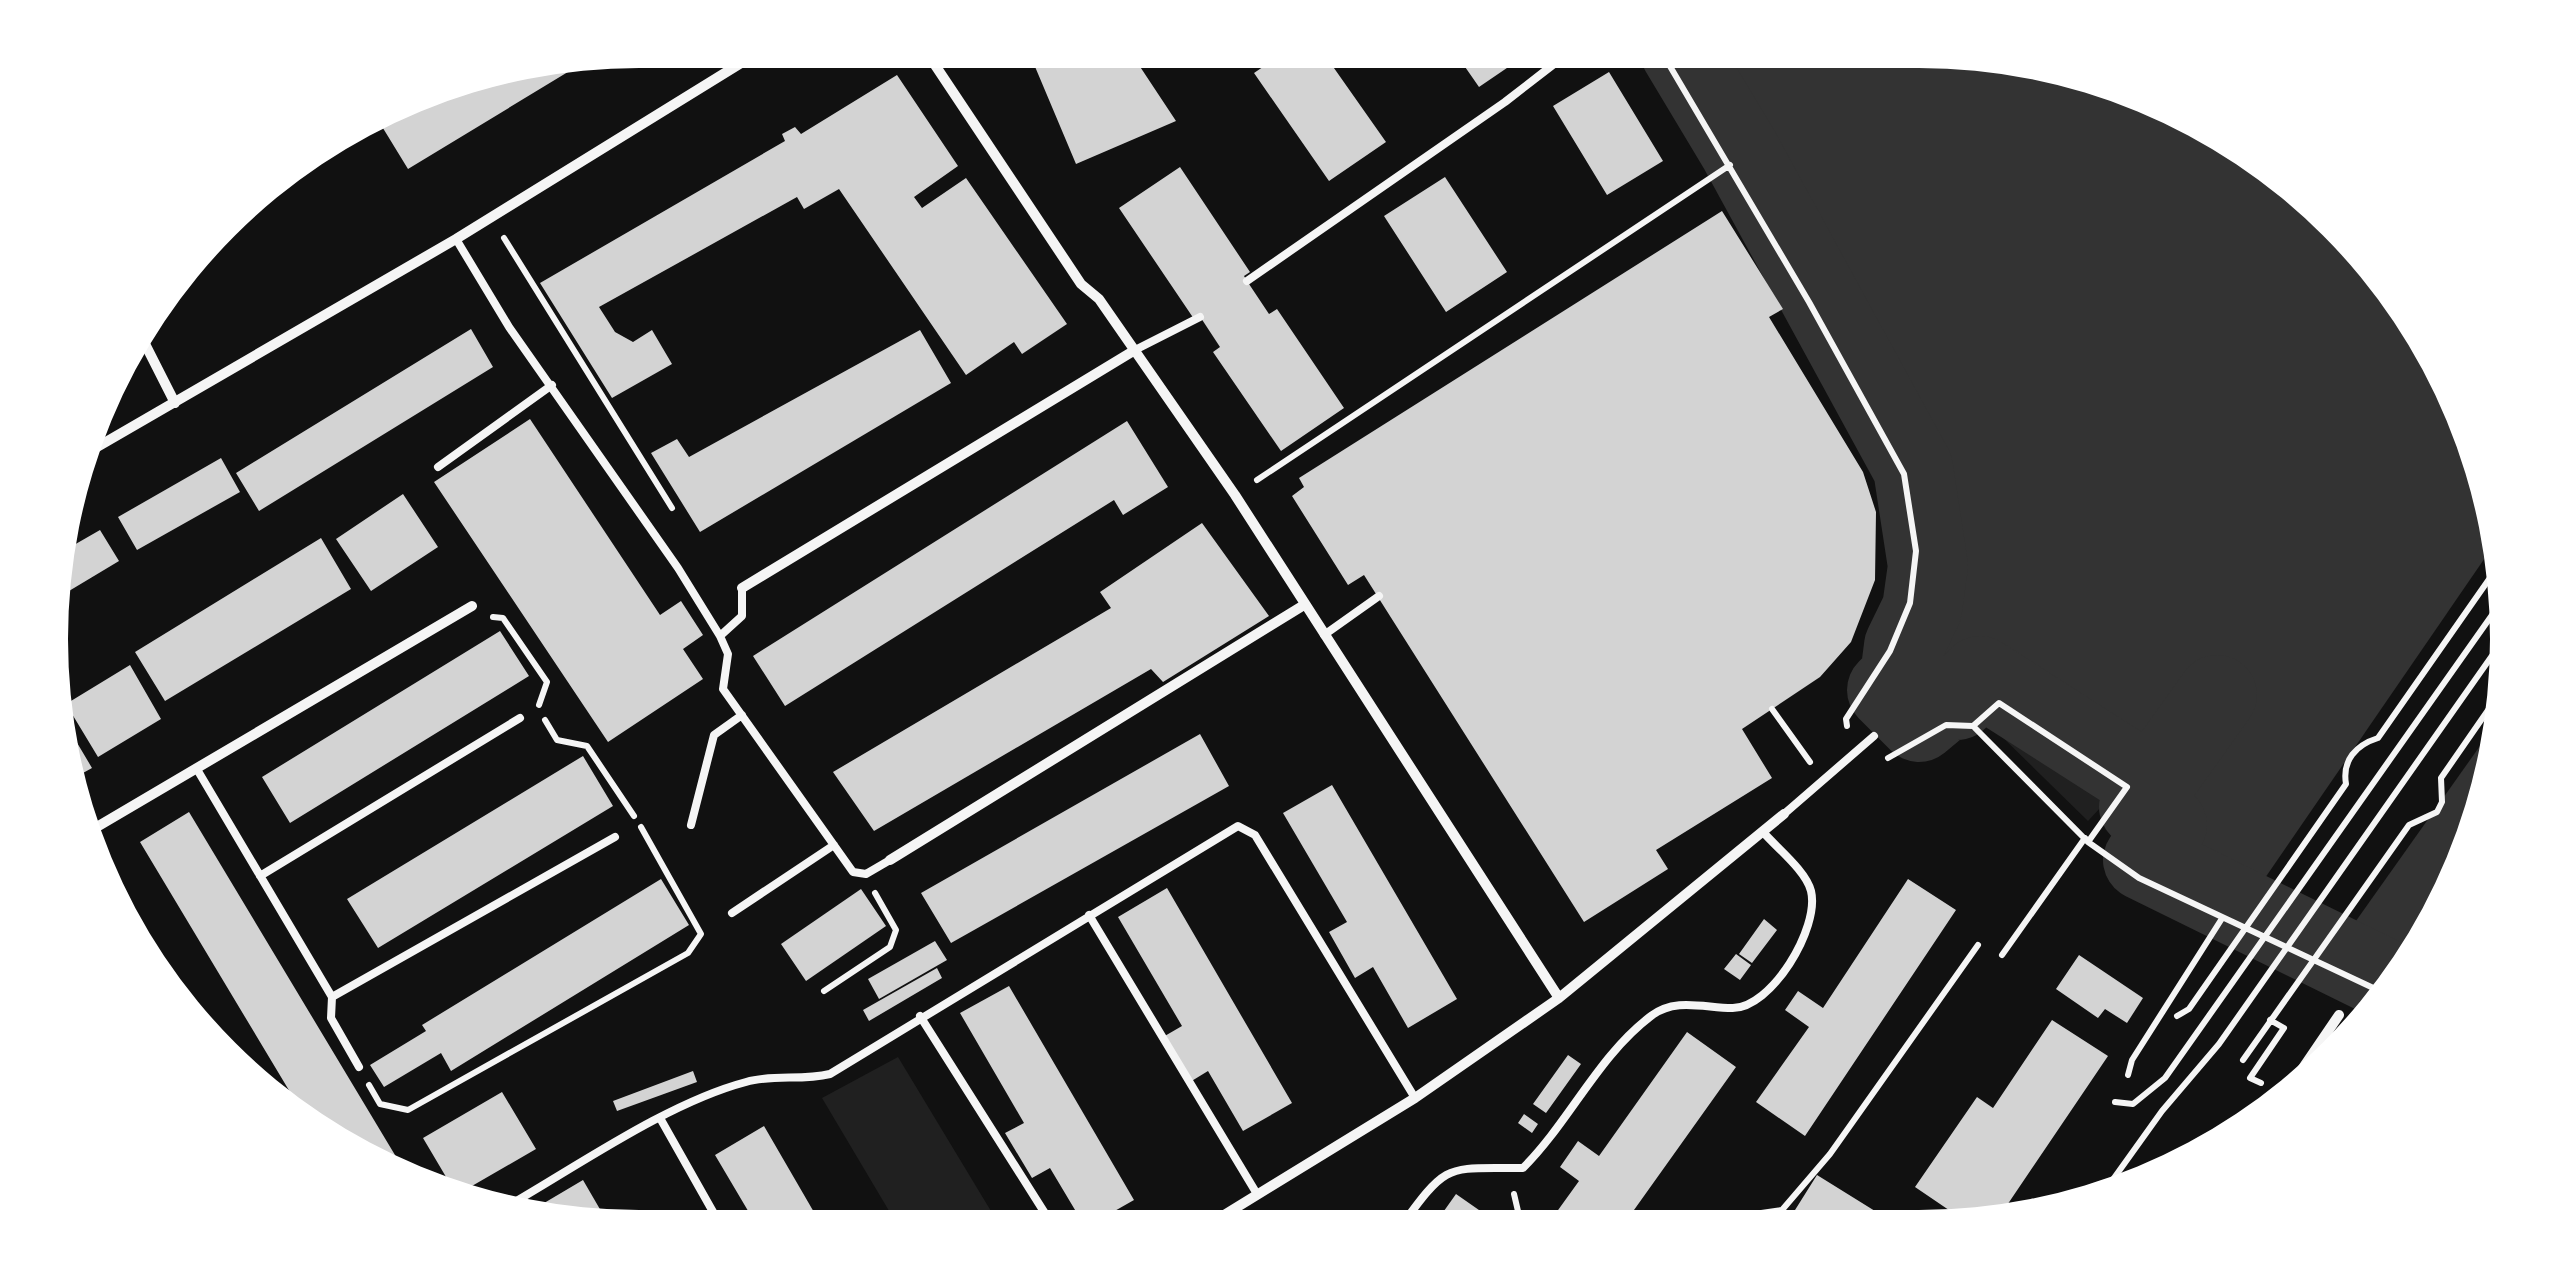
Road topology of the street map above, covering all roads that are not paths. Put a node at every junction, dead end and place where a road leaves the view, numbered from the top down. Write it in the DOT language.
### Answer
graph roads {
  1 [pos="733,68"];
  2 [pos="937,68"];
  3 [pos="1549,68"];
  4 [pos="456,239"];
  5 [pos="1247,281"];
  6 [pos="1200,317"];
  7 [pos="147,348"];
  8 [pos="1134,350"];
  9 [pos="552,385"];
  10 [pos="175,403"];
  11 [pos="102,444"];
  12 [pos="438,466"];
  13 [pos="742,588"];
  14 [pos="1379,596"];
  15 [pos="1304,605"];
  16 [pos="472,606"];
  17 [pos="1324,635"];
  18 [pos="720,636"];
  19 [pos="742,715"];
  20 [pos="520,718"];
  21 [pos="1874,736"];
  22 [pos="198,771"];
  23 [pos="1784,814"];
  24 [pos="691,825"];
  25 [pos="99,826"];
  26 [pos="1763,832"];
  27 [pos="615,837"];
  28 [pos="834,845"];
  29 [pos="890,860"];
  30 [pos="260,876"];
  31 [pos="732,913"];
  32 [pos="1089,915"];
  33 [pos="332,998"];
  34 [pos="1559,998"];
  35 [pos="2339,1015"];
  36 [pos="920,1016"];
  37 [pos="2316,1049"];
  38 [pos="359,1067"];
  39 [pos="1415,1098"];
  40 [pos="660,1118"];
  41 [pos="1256,1194"];
  42 [pos="521,1198"];
  43 [pos="712,1210"];
  44 [pos="1043,1210"];
  45 [pos="1231,1210"];
  46 [pos="1412,1210"];
  1 -- 4 [label="street"];
  2 -- 8 [label="street"];
  3 -- 5 [label="lane"];
  4 -- 9 [label="lane"];
  4 -- 10 [label="street"];
  6 -- 8 [label="lane"];
  7 -- 10 [label="street"];
  8 -- 13 [label="street"];
  8 -- 15 [label="street"];
  9 -- 12 [label="lane"];
  9 -- 18 [label="lane"];
  10 -- 11 [label="street"];
  13 -- 18 [label="lane"];
  14 -- 17 [label="lane"];
  15 -- 17 [label="street"];
  15 -- 29 [label="street"];
  16 -- 22 [label="street"];
  17 -- 34 [label="street"];
  18 -- 19 [label="lane"];
  19 -- 24 [label="lane"];
  19 -- 28 [label="lane"];
  20 -- 30 [label="lane"];
  21 -- 23 [label="lane"];
  22 -- 25 [label="street"];
  22 -- 30 [label="lane"];
  23 -- 26 [label="street"];
  26 -- 34 [label="street"];
  26 -- 46 [label="lane"];
  27 -- 33 [label="lane"];
  28 -- 29 [label="lane"];
  28 -- 31 [label="lane"];
  30 -- 33 [label="lane"];
  32 -- 36 [label="lane"];
  32 -- 39 [label="lane"];
  32 -- 41 [label="lane"];
  33 -- 38 [label="lane"];
  34 -- 39 [label="street"];
  35 -- 37 [label="street"];
  36 -- 40 [label="lane"];
  36 -- 44 [label="lane"];
  39 -- 41 [label="street"];
  40 -- 42 [label="lane"];
  40 -- 43 [label="lane"];
  41 -- 45 [label="street"];
}
